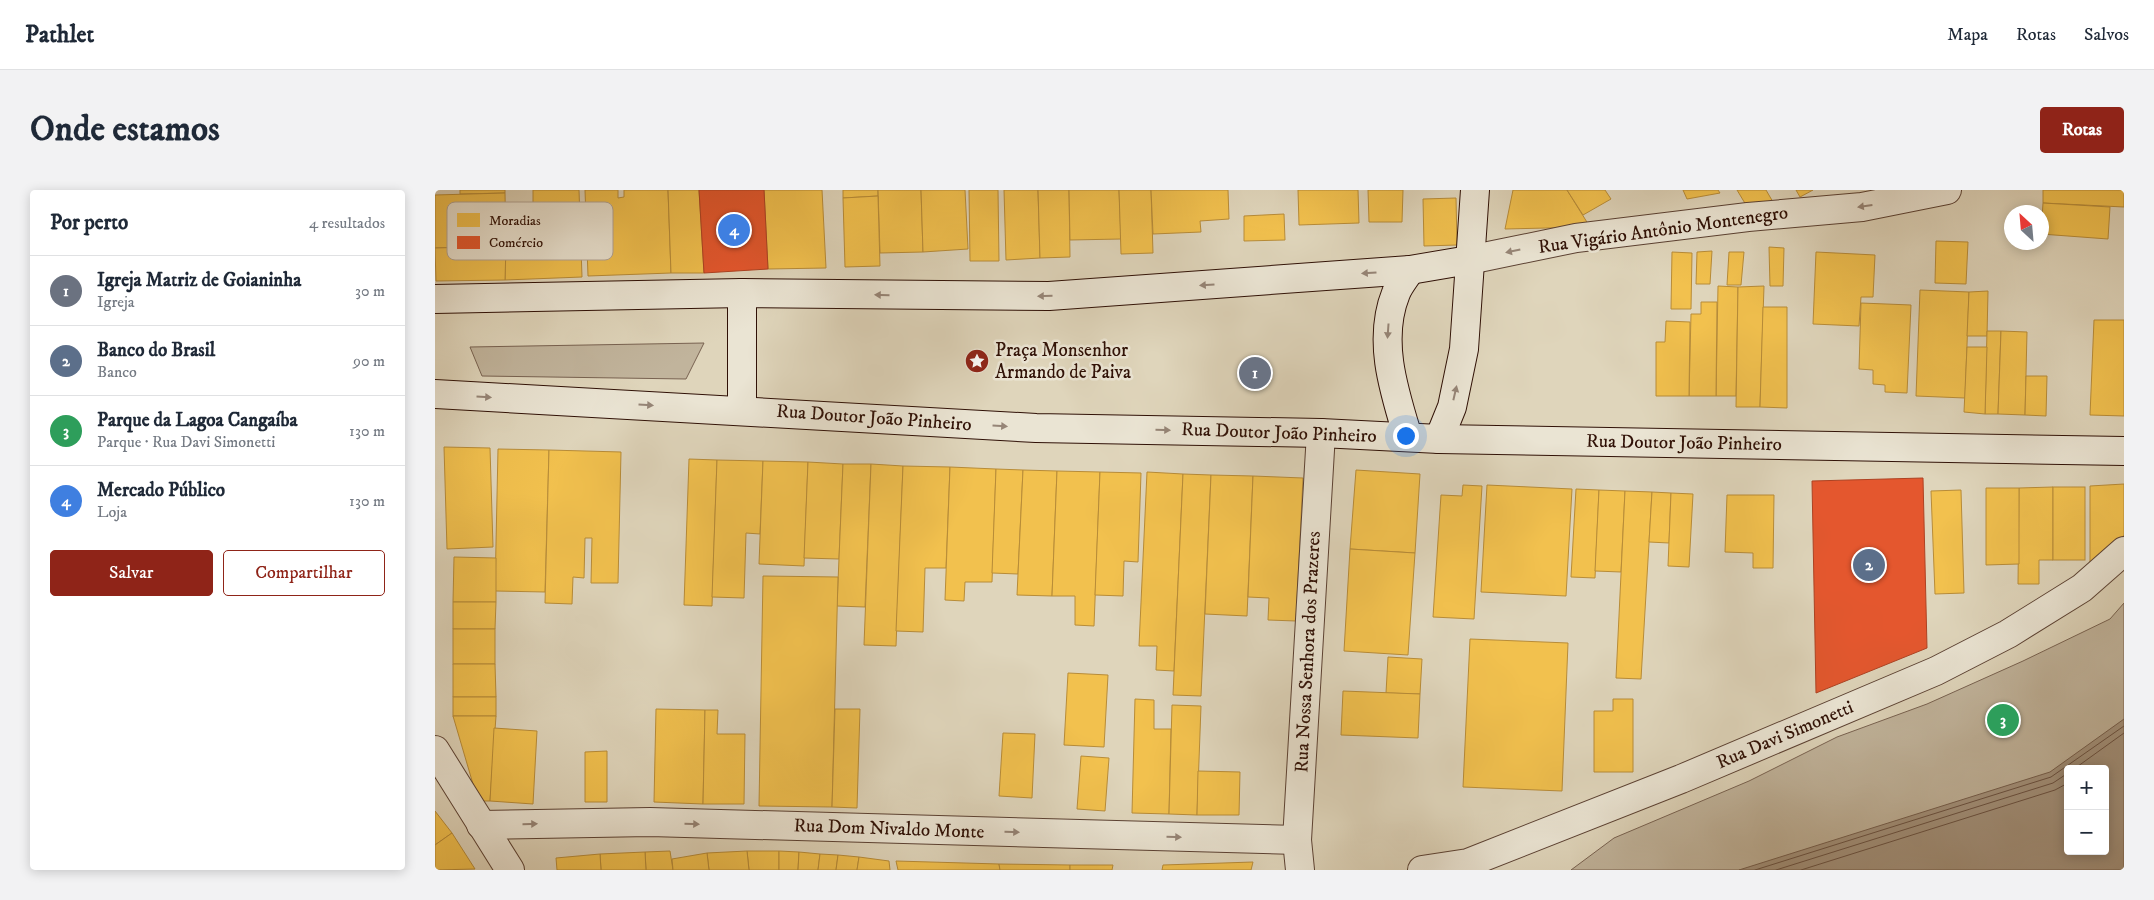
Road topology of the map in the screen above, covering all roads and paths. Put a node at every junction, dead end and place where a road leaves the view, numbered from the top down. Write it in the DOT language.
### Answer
graph roads {
  1 [pos="1475,190"];
  2 [pos="1947,190"];
  3 [pos="1469,260"];
  4 [pos="1410,270"];
  5 [pos="742,293"];
  6 [pos="435,299"];
  7 [pos="435,394"];
  8 [pos="742,410"];
  9 [pos="1321,433"];
  10 [pos="1408,437"];
  11 [pos="1439,440"];
  12 [pos="2124,451"];
  13 [pos="2124,551"];
  14 [pos="435,750"];
  15 [pos="481,825"];
  16 [pos="1297,840"];
  17 [pos="510,870"];
  18 [pos="1300,870"];
  19 [pos="1422,870"];
  1 -- 3 [label="street"];
  2 -- 3 [label="street, Rua Vigário Antônio Montenegro, one-way"];
  3 -- 4 [label="street"];
  11 -- 3 [label="street, one-way"];
  4 -- 5 [label="street, one-way"];
  4 -- 10 [label="street, one-way"];
  5 -- 6 [label="street"];
  5 -- 8 [label="street"];
  7 -- 8 [label="street, Rua Doutor João Pinheiro, one-way"];
  8 -- 9 [label="street, Rua Doutor João Pinheiro, one-way"];
  9 -- 10 [label="street, Rua Doutor João Pinheiro"];
  9 -- 16 [label="street, Rua Nossa Senhora dos Prazeres"];
  10 -- 11 [label="street, Rua Doutor João Pinheiro"];
  11 -- 12 [label="street, Rua Doutor João Pinheiro"];
  13 -- 19 [label="street, Rua Davi Simonetti"];
  14 -- 15 [label="street"];
  15 -- 16 [label="street, Rua Dom Nivaldo Monte, one-way"];
  15 -- 17 [label="street"];
  16 -- 18 [label="street, Rua Nossa Senhora dos Prazeres"];
}
